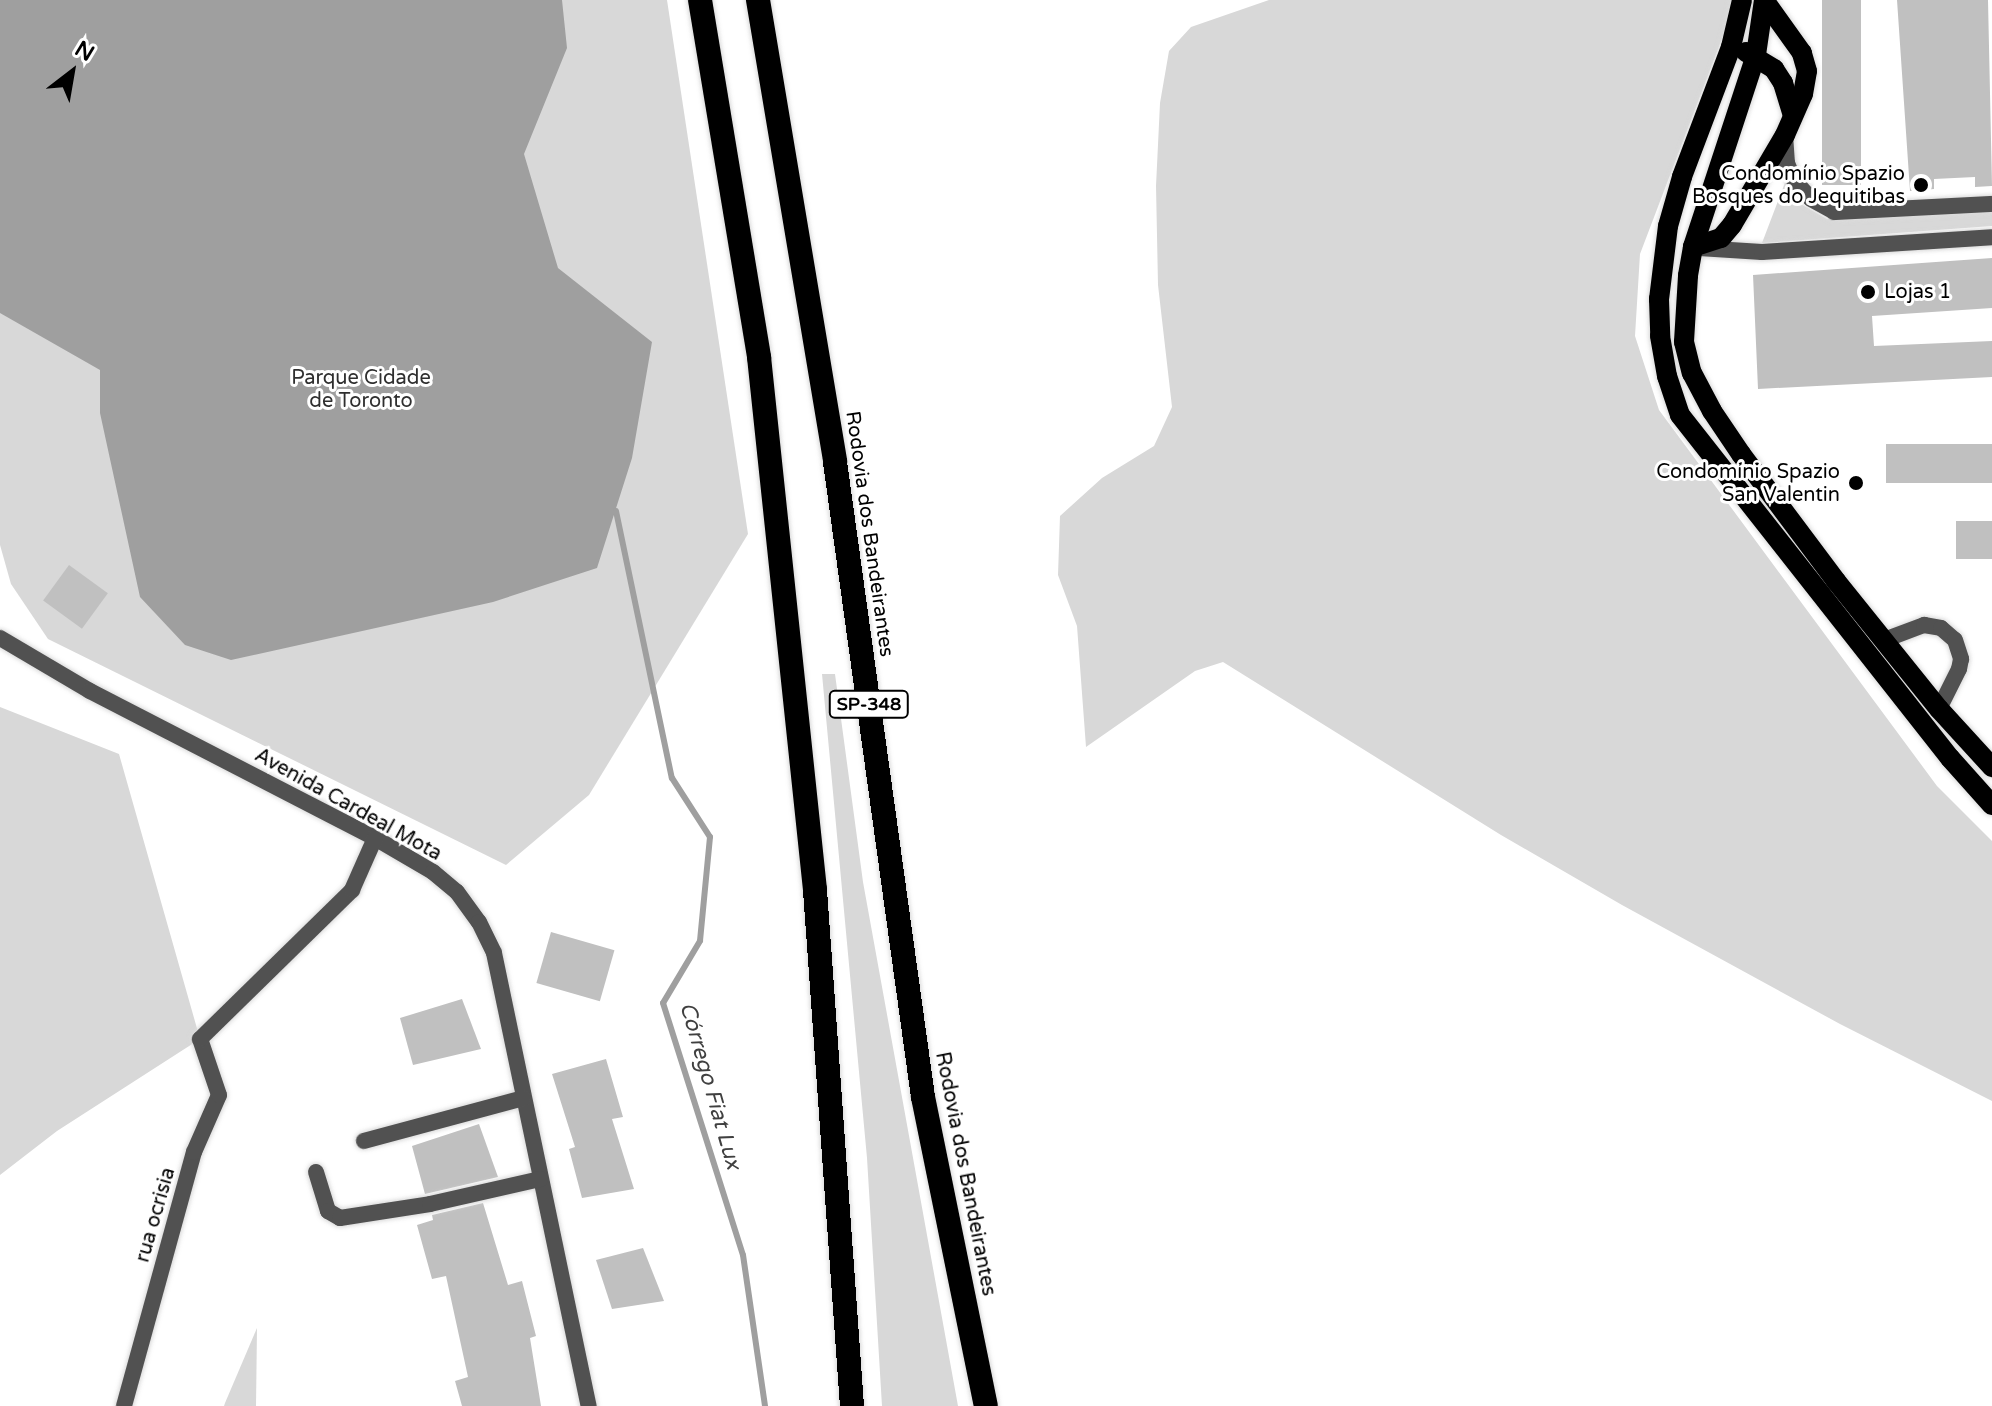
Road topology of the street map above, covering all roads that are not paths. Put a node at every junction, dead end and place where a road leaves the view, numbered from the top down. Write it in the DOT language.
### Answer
graph roads {
  1 [pos="700,0"];
  2 [pos="758,0"];
  3 [pos="1742,0"];
  4 [pos="1764,0"];
  5 [pos="1731,47"];
  6 [pos="1756,55"];
  7 [pos="1793,115"];
  8 [pos="1785,135"];
  9 [pos="1992,204"];
  10 [pos="1668,226"];
  11 [pos="1992,237"];
  12 [pos="1693,247"];
  13 [pos="0,638"];
  14 [pos="1884,640"];
  15 [pos="1939,709"];
  16 [pos="1992,767"];
  17 [pos="1992,805"];
  18 [pos="375,838"];
  19 [pos="523,1098"];
  20 [pos="364,1141"];
  21 [pos="316,1172"];
  22 [pos="540,1179"];
  23 [pos="124,1406"];
  24 [pos="589,1406"];
  25 [pos="852,1406"];
  26 [pos="986,1406"];
  1 -- 25 [label="highway, SP-348"];
  2 -- 26 [label="highway, Rodovia dos Bandeirantes / SP-348"];
  3 -- 5 [label="main road"];
  4 -- 6 [label="main road"];
  4 -- 7 [label="main road"];
  5 -- 6 [label="main road"];
  5 -- 10 [label="main road"];
  6 -- 7 [label="main road"];
  6 -- 12 [label="main road"];
  7 -- 8 [label="main road"];
  8 -- 9 [label="street"];
  8 -- 12 [label="main road"];
  10 -- 12 [label="main road"];
  10 -- 17 [label="main road"];
  11 -- 12 [label="street"];
  12 -- 14 [label="main road"];
  13 -- 18 [label="street, Avenida Cardeal Mota"];
  14 -- 15 [label="main road"];
  14 -- 15 [label="street"];
  15 -- 16 [label="main road"];
  18 -- 19 [label="street, Avenida Cardeal Mota"];
  18 -- 23 [label="street, rua ocrisia"];
  19 -- 20 [label="street"];
  19 -- 22 [label="street, Avenida Cardeal Mota"];
  21 -- 22 [label="street"];
  22 -- 24 [label="street, Avenida Cardeal Mota"];
}
